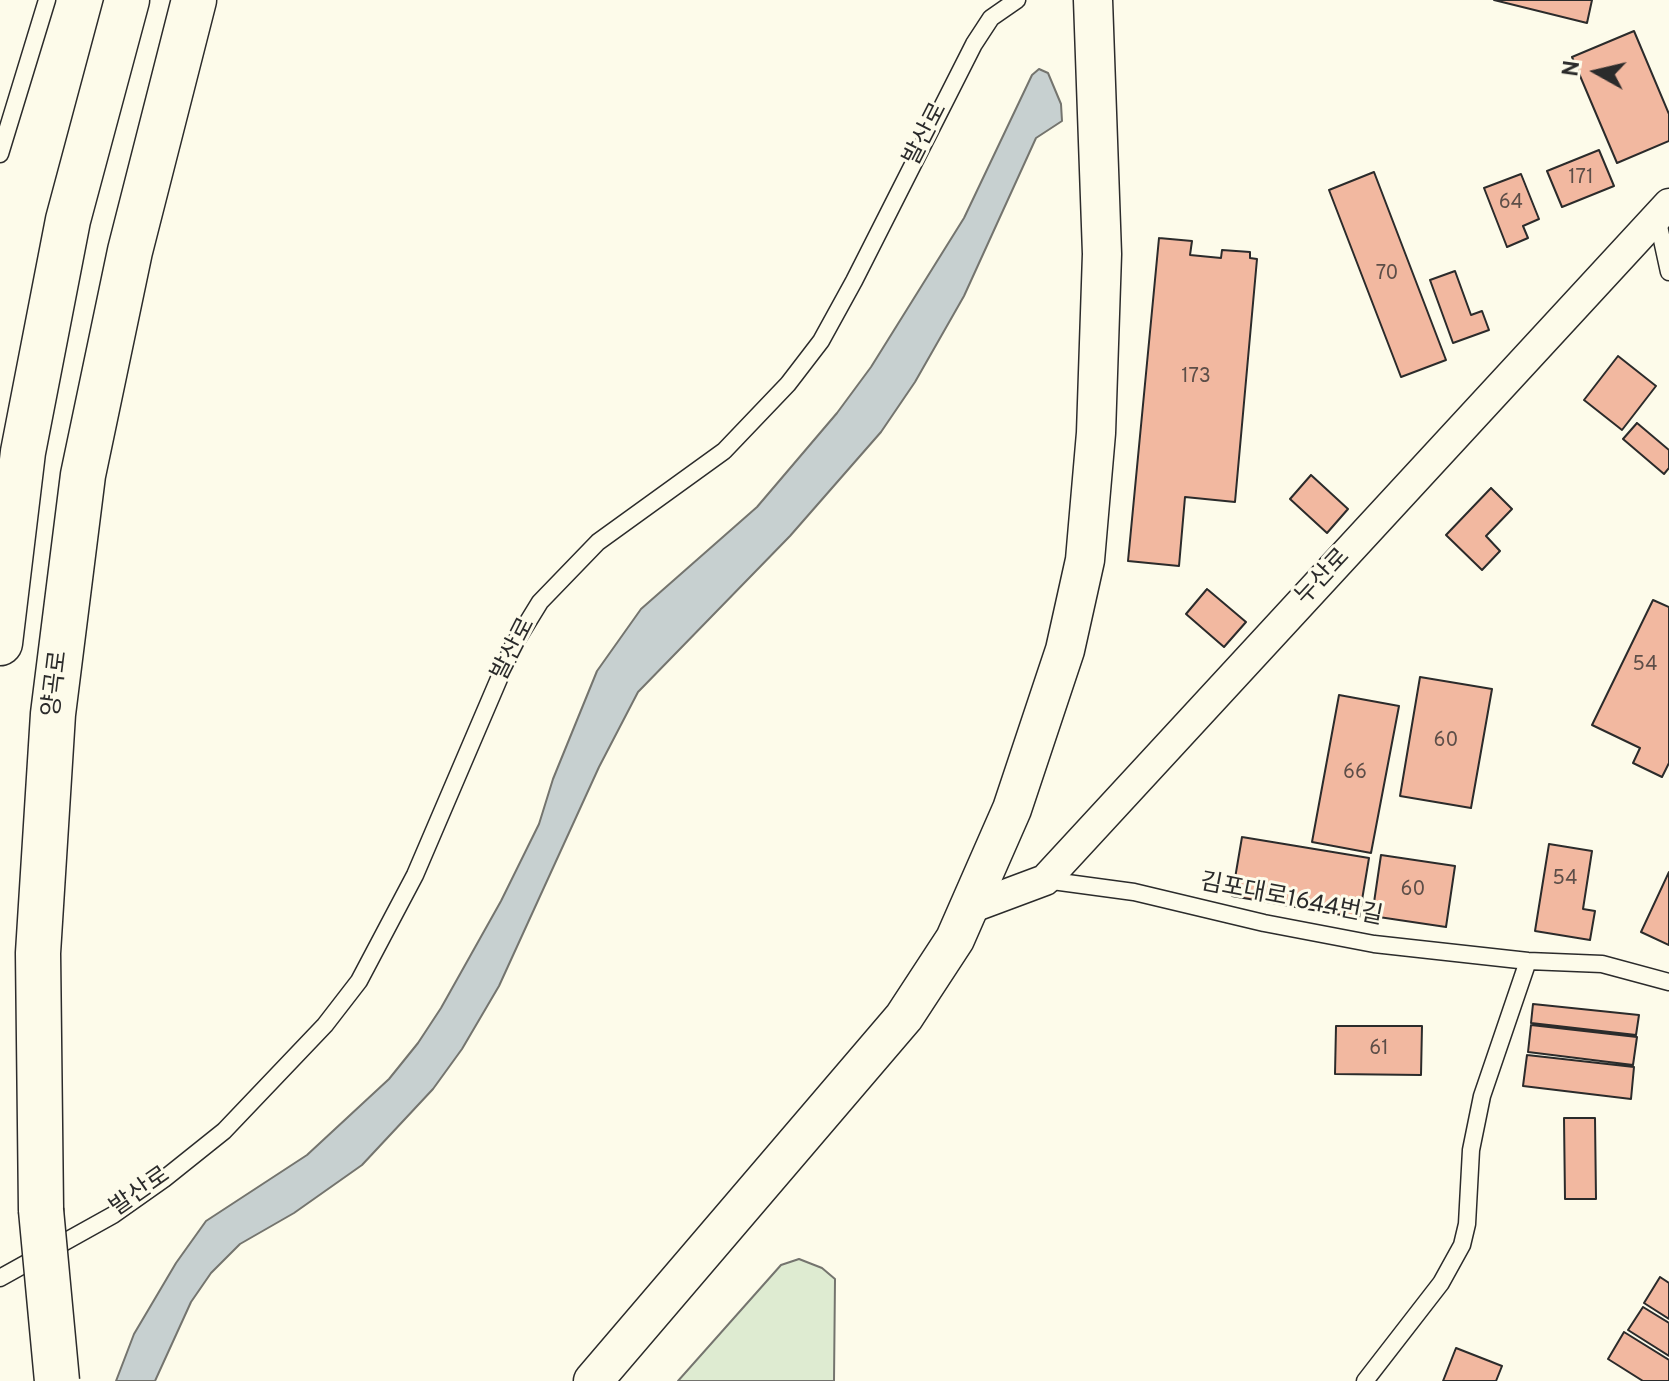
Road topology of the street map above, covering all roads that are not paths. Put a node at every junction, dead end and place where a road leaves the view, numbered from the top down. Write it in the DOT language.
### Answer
graph roads {
  1 [pos="47,0"];
  2 [pos="127,0"];
  3 [pos="194,0"];
  4 [pos="1017,0"];
  5 [pos="1093,0"];
  6 [pos="0,154"];
  7 [pos="1663,211"];
  8 [pos="1669,272"];
  9 [pos="0,643"];
  10 [pos="1045,880"];
  11 [pos="970,908"];
  12 [pos="1528,961"];
  13 [pos="1669,982"];
  14 [pos="0,1278"];
  15 [pos="57,1381"];
  16 [pos="593,1381"];
  17 [pos="1365,1381"];
  1 -- 6 [label="lane"];
  2 -- 9 [label="highway"];
  3 -- 15 [label="highway, 양곡로, bridge"];
  4 -- 14 [label="lane, 발산로"];
  5 -- 11 [label="street"];
  7 -- 8 [label="lane, 누산로"];
  7 -- 10 [label="street, 누산로"];
  10 -- 11 [label="street, 누산로"];
  10 -- 12 [label="lane, 김포대로1644번길"];
  11 -- 16 [label="street"];
  12 -- 13 [label="lane, 김포대로1644번길"];
  12 -- 17 [label="lane"];
}
